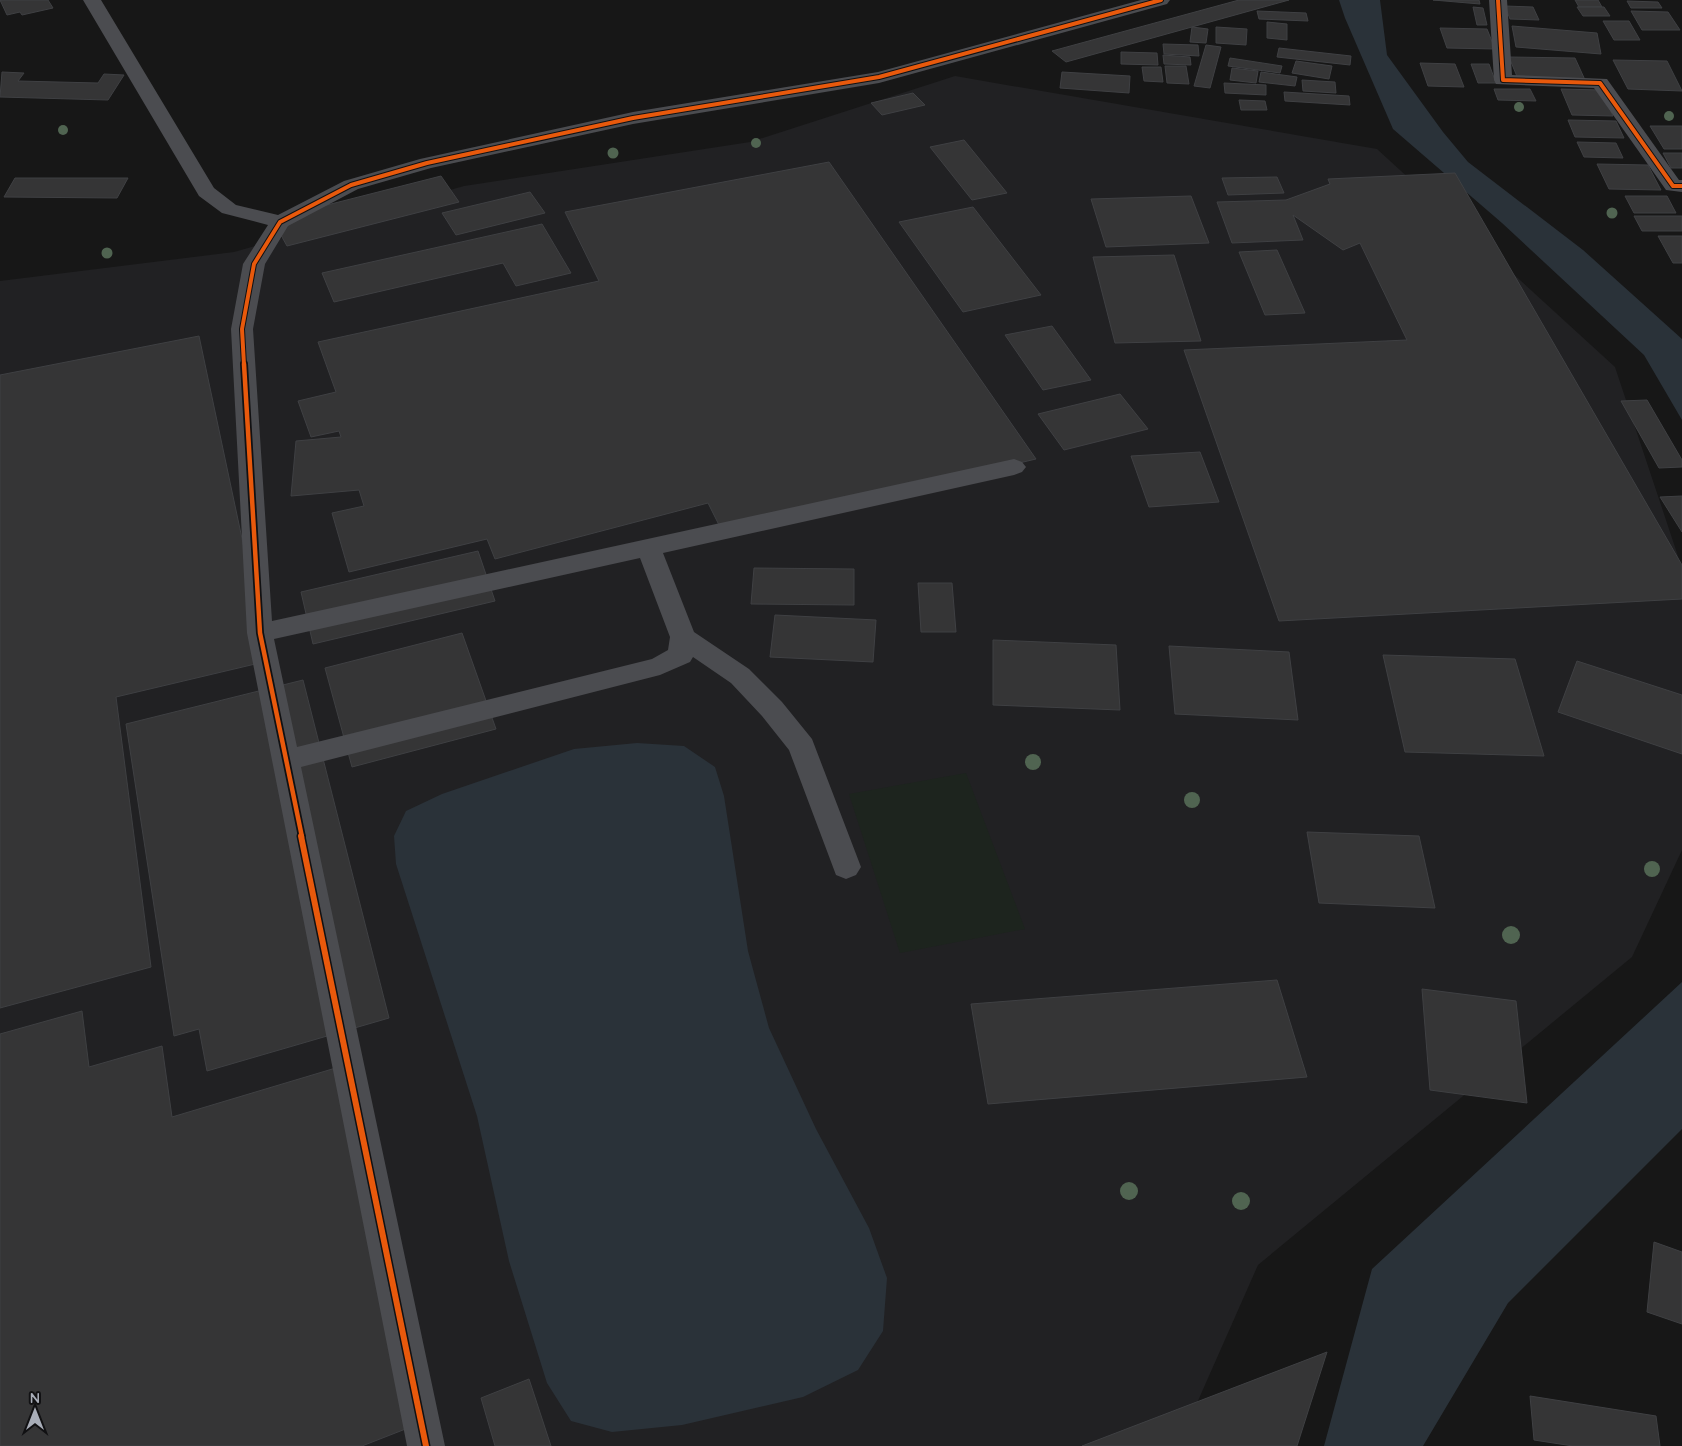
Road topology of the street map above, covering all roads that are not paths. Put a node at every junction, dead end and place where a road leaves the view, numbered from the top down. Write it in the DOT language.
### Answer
graph roads {
  1 [pos="92,0"];
  2 [pos="1161,0"];
  3 [pos="1498,0"];
  4 [pos="1682,186"];
  5 [pos="280,222"];
  6 [pos="1014,467"];
  7 [pos="649,549"];
  8 [pos="260,633"];
  9 [pos="683,637"];
  10 [pos="285,761"];
  11 [pos="846,867"];
  12 [pos="426,1446"];
  1 -- 5 [label="street"];
  2 -- 5 [label="street"];
  3 -- 4 [label="street"];
  5 -- 8 [label="street"];
  6 -- 7 [label="street"];
  7 -- 8 [label="street"];
  7 -- 9 [label="street"];
  8 -- 10 [label="street"];
  9 -- 10 [label="street"];
  9 -- 11 [label="street"];
  10 -- 12 [label="street"];
}
